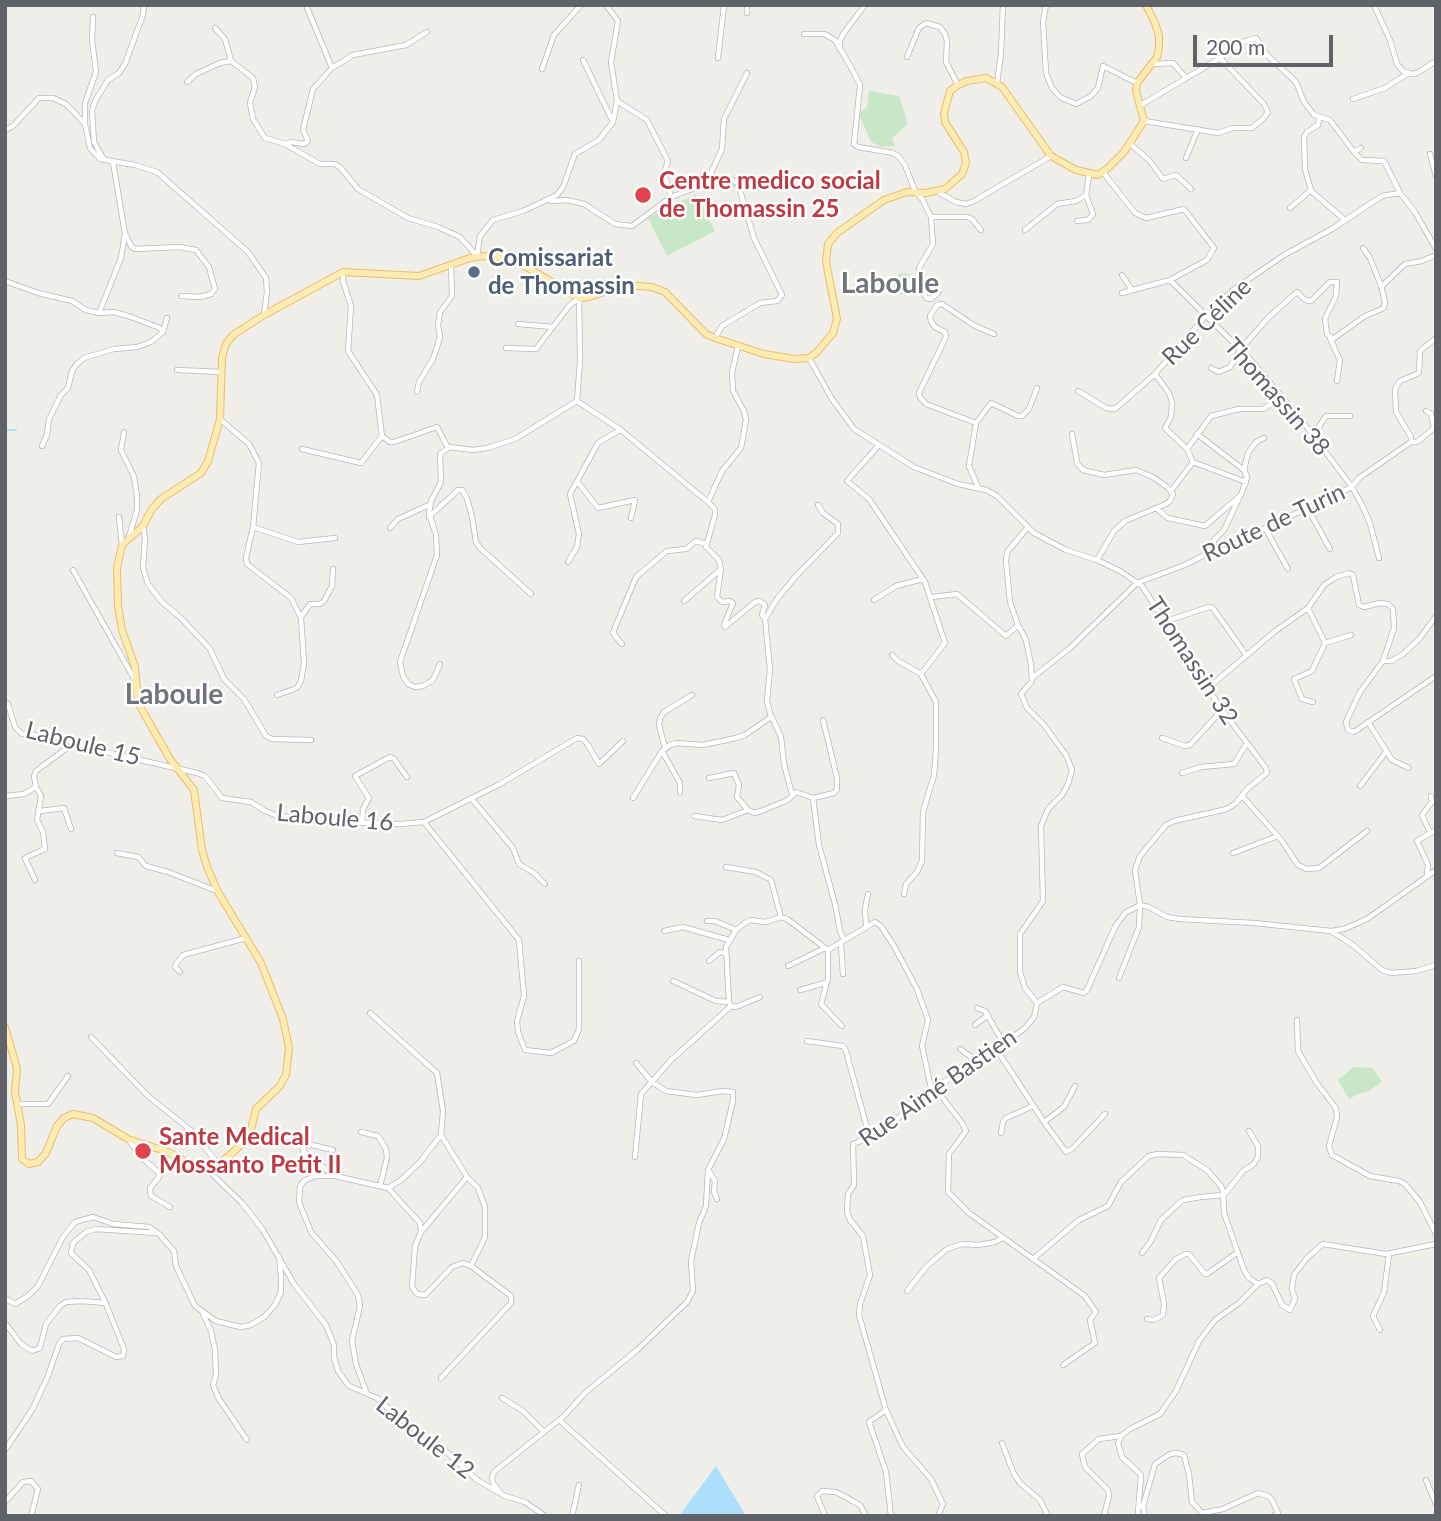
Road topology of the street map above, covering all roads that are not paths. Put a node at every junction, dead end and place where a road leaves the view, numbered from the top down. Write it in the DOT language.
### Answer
graph roads {
  1 [pos="144,5"];
  2 [pos="306,5"];
  3 [pos="580,5"];
  4 [pos="606,5"];
  5 [pos="724,5"];
  6 [pos="747,5"];
  7 [pos="865,5"];
  8 [pos="1003,5"];
  9 [pos="1046,5"];
  10 [pos="1146,5"];
  11 [pos="1374,5"];
  12 [pos="747,13"];
  13 [pos="93,17"];
  14 [pos="215,28"];
  15 [pos="427,32"];
  16 [pos="804,34"];
  17 [pos="839,50"];
  18 [pos="907,57"];
  19 [pos="718,58"];
  20 [pos="1220,58"];
  21 [pos="583,60"];
  22 [pos="231,61"];
  23 [pos="1436,61"];
  24 [pos="1152,64"];
  25 [pos="332,68"];
  26 [pos="542,69"];
  27 [pos="747,72"];
  28 [pos="1408,74"];
  29 [pos="1186,78"];
  30 [pos="187,82"];
  31 [pos="997,83"];
  32 [pos="1137,83"];
  33 [pos="958,85"];
  34 [pos="1353,99"];
  35 [pos="617,101"];
  36 [pos="1140,105"];
  37 [pos="1319,118"];
  38 [pos="1144,121"];
  39 [pos="613,122"];
  40 [pos="85,124"];
  41 [pos="1198,129"];
  42 [pos="5,130"];
  43 [pos="285,144"];
  44 [pos="1130,144"];
  45 [pos="1361,148"];
  46 [pos="107,152"];
  47 [pos="1354,152"];
  48 [pos="1430,154"];
  49 [pos="1051,156"];
  50 [pos="1186,158"];
  51 [pos="105,161"];
  52 [pos="113,162"];
  53 [pos="1103,172"];
  54 [pos="1089,175"];
  55 [pos="1436,176"];
  56 [pos="708,179"];
  57 [pos="1191,189"];
  58 [pos="915,191"];
  59 [pos="936,191"];
  60 [pos="1311,191"];
  61 [pos="1400,193"];
  62 [pos="1086,195"];
  63 [pos="671,198"];
  64 [pos="547,201"];
  65 [pos="1290,208"];
  66 [pos="931,217"];
  67 [pos="1345,220"];
  68 [pos="1077,221"];
  69 [pos="981,230"];
  70 [pos="1025,230"];
  71 [pos="125,234"];
  72 [pos="1363,248"];
  73 [pos="1436,249"];
  74 [pos="1436,255"];
  75 [pos="477,257"];
  76 [pos="451,266"];
  77 [pos="343,272"];
  78 [pos="1122,275"];
  79 [pos="1170,280"];
  80 [pos="5,281"];
  81 [pos="1381,287"];
  82 [pos="1132,290"];
  83 [pos="938,293"];
  84 [pos="1122,293"];
  85 [pos="181,296"];
  86 [pos="579,298"];
  87 [pos="99,313"];
  88 [pos="264,315"];
  89 [pos="1205,317"];
  90 [pos="167,318"];
  91 [pos="518,324"];
  92 [pos="553,327"];
  93 [pos="163,332"];
  94 [pos="994,334"];
  95 [pos="715,338"];
  96 [pos="1330,338"];
  97 [pos="1436,338"];
  98 [pos="738,347"];
  99 [pos="506,348"];
  100 [pos="1240,350"];
  101 [pos="809,358"];
  102 [pos="1211,368"];
  103 [pos="177,370"];
  104 [pos="222,372"];
  105 [pos="1155,374"];
  106 [pos="1337,381"];
  107 [pos="1037,388"];
  108 [pos="1078,391"];
  109 [pos="417,392"];
  110 [pos="1282,397"];
  111 [pos="577,401"];
  112 [pos="1426,411"];
  113 [pos="1350,416"];
  114 [pos="220,419"];
  115 [pos="976,423"];
  116 [pos="621,430"];
  117 [pos="124,432"];
  118 [pos="1072,434"];
  119 [pos="1196,434"];
  120 [pos="382,436"];
  121 [pos="1313,436"];
  122 [pos="1264,438"];
  123 [pos="1411,442"];
  124 [pos="878,445"];
  125 [pos="42,446"];
  126 [pos="448,448"];
  127 [pos="302,449"];
  128 [pos="1187,449"];
  129 [pos="1193,461"];
  130 [pos="1244,470"];
  131 [pos="577,481"];
  132 [pos="1246,482"];
  133 [pos="978,487"];
  134 [pos="1352,487"];
  135 [pos="1171,492"];
  136 [pos="1241,495"];
  137 [pos="708,502"];
  138 [pos="429,505"];
  139 [pos="818,505"];
  140 [pos="1307,507"];
  141 [pos="1156,508"];
  142 [pos="119,517"];
  143 [pos="429,517"];
  144 [pos="631,518"];
  145 [pos="143,526"];
  146 [pos="253,527"];
  147 [pos="1028,527"];
  148 [pos="390,528"];
  149 [pos="1265,528"];
  150 [pos="129,537"];
  151 [pos="335,538"];
  152 [pos="706,544"];
  153 [pos="122,545"];
  154 [pos="1330,549"];
  155 [pos="1214,550"];
  156 [pos="1379,558"];
  157 [pos="1097,559"];
  158 [pos="568,562"];
  159 [pos="333,569"];
  160 [pos="721,569"];
  161 [pos="1287,569"];
  162 [pos="73,570"];
  163 [pos="923,579"];
  164 [pos="1137,583"];
  165 [pos="530,594"];
  166 [pos="932,597"];
  167 [pos="874,600"];
  168 [pos="684,601"];
  169 [pos="1308,608"];
  170 [pos="1436,617"];
  171 [pos="301,618"];
  172 [pos="765,619"];
  173 [pos="1164,622"];
  174 [pos="1018,625"];
  175 [pos="1351,635"];
  176 [pos="1325,643"];
  177 [pos="622,644"];
  178 [pos="892,655"];
  179 [pos="1246,655"];
  180 [pos="1383,661"];
  181 [pos="440,664"];
  182 [pos="921,674"];
  183 [pos="1436,676"];
  184 [pos="1032,678"];
  185 [pos="136,682"];
  186 [pos="1208,688"];
  187 [pos="278,695"];
  188 [pos="692,695"];
  189 [pos="5,702"];
  190 [pos="1313,702"];
  191 [pos="1222,710"];
  192 [pos="772,717"];
  193 [pos="823,720"];
  194 [pos="1368,722"];
  195 [pos="1162,738"];
  196 [pos="311,740"];
  197 [pos="76,741"];
  198 [pos="623,741"];
  199 [pos="1247,743"];
  200 [pos="664,749"];
  201 [pos="1386,752"];
  202 [pos="1409,768"];
  203 [pos="177,769"];
  204 [pos="1182,773"];
  205 [pos="407,776"];
  206 [pos="709,778"];
  207 [pos="1360,786"];
  208 [pos="36,787"];
  209 [pos="680,793"];
  210 [pos="792,794"];
  211 [pos="5,796"];
  212 [pos="1431,796"];
  213 [pos="1243,797"];
  214 [pos="471,798"];
  215 [pos="633,798"];
  216 [pos="813,798"];
  217 [pos="748,810"];
  218 [pos="40,811"];
  219 [pos="694,817"];
  220 [pos="424,822"];
  221 [pos="362,823"];
  222 [pos="71,829"];
  223 [pos="1367,831"];
  224 [pos="1433,831"];
  225 [pos="1278,836"];
  226 [pos="117,853"];
  227 [pos="1233,853"];
  228 [pos="726,866"];
  229 [pos="1436,870"];
  230 [pos="1427,876"];
  231 [pos="35,880"];
  232 [pos="545,884"];
  233 [pos="218,892"];
  234 [pos="868,894"];
  235 [pos="904,894"];
  236 [pos="1140,905"];
  237 [pos="781,917"];
  238 [pos="708,921"];
  239 [pos="866,926"];
  240 [pos="736,930"];
  241 [pos="1331,931"];
  242 [pos="664,932"];
  243 [pos="246,939"];
  244 [pos="729,940"];
  245 [pos="843,941"];
  246 [pos="826,949"];
  247 [pos="725,953"];
  248 [pos="579,961"];
  249 [pos="709,961"];
  250 [pos="1436,965"];
  251 [pos="788,966"];
  252 [pos="180,972"];
  253 [pos="843,974"];
  254 [pos="1119,978"];
  255 [pos="673,981"];
  256 [pos="826,982"];
  257 [pos="800,990"];
  258 [pos="760,998"];
  259 [pos="1037,1003"];
  260 [pos="730,1004"];
  261 [pos="977,1008"];
  262 [pos="370,1013"];
  263 [pos="988,1016"];
  264 [pos="1297,1020"];
  265 [pos="975,1025"];
  266 [pos="842,1026"];
  267 [pos="5,1027"];
  268 [pos="91,1037"];
  269 [pos="807,1041"];
  270 [pos="1004,1044"];
  271 [pos="960,1049"];
  272 [pos="997,1050"];
  273 [pos="636,1063"];
  274 [pos="974,1065"];
  275 [pos="68,1076"];
  276 [pos="652,1082"];
  277 [pos="1074,1086"];
  278 [pos="933,1088"];
  279 [pos="18,1104"];
  280 [pos="1033,1106"];
  281 [pos="1105,1114"];
  282 [pos="1044,1122"];
  283 [pos="1249,1131"];
  284 [pos="361,1132"];
  285 [pos="1001,1133"];
  286 [pos="441,1135"];
  287 [pos="128,1139"];
  288 [pos="870,1139"];
  289 [pos="333,1150"];
  290 [pos="635,1157"];
  291 [pos="218,1165"];
  292 [pos="708,1170"];
  293 [pos="208,1171"];
  294 [pos="335,1176"];
  295 [pos="467,1177"];
  296 [pos="380,1185"];
  297 [pos="388,1188"];
  298 [pos="1224,1195"];
  299 [pos="717,1199"];
  300 [pos="170,1207"];
  301 [pos="421,1231"];
  302 [pos="159,1234"];
  303 [pos="1436,1234"];
  304 [pos="1003,1238"];
  305 [pos="1436,1244"];
  306 [pos="278,1252"];
  307 [pos="1238,1252"];
  308 [pos="1142,1253"];
  309 [pos="1389,1254"];
  310 [pos="1033,1259"];
  311 [pos="471,1266"];
  312 [pos="1258,1284"];
  313 [pos="907,1291"];
  314 [pos="5,1298"];
  315 [pos="106,1304"];
  316 [pos="203,1314"];
  317 [pos="1146,1319"];
  318 [pos="5,1323"];
  319 [pos="1380,1330"];
  320 [pos="1063,1365"];
  321 [pos="441,1378"];
  322 [pos="367,1394"];
  323 [pos="502,1398"];
  324 [pos="886,1410"];
  325 [pos="559,1420"];
  326 [pos="544,1432"];
  327 [pos="1121,1436"];
  328 [pos="247,1440"];
  329 [pos="1002,1443"];
  330 [pos="5,1450"];
  331 [pos="1426,1480"];
  332 [pos="579,1485"];
  333 [pos="500,1492"];
  334 [pos="5,1502"];
  335 [pos="1436,1504"];
  336 [pos="31,1516"];
  337 [pos="545,1516"];
  338 [pos="572,1516"];
  339 [pos="666,1516"];
  340 [pos="825,1516"];
  341 [pos="866,1516"];
  342 [pos="891,1516"];
  343 [pos="938,1516"];
  344 [pos="1048,1516"];
  345 [pos="1104,1516"];
  346 [pos="1143,1516"];
  347 [pos="1273,1516"];
  1 -- 51 [label="street"];
  2 -- 25 [label="street"];
  3 -- 26 [label="street"];
  4 -- 35 [label="street"];
  5 -- 19 [label="street"];
  6 -- 12 [label="street"];
  7 -- 17 [label="street"];
  8 -- 31 [label="street"];
  9 -- 32 [label="street"];
  10 -- 24 [label="main road"];
  11 -- 28 [label="street"];
  13 -- 40 [label="street"];
  14 -- 22 [label="street"];
  15 -- 25 [label="street"];
  16 -- 17 [label="street"];
  17 -- 58 [label="street"];
  18 -- 33 [label="street"];
  20 -- 29 [label="street"];
  20 -- 37 [label="street"];
  20 -- 41 [label="street"];
  21 -- 39 [label="street"];
  22 -- 30 [label="street"];
  22 -- 43 [label="street"];
  23 -- 28 [label="street"];
  24 -- 29 [label="street"];
  24 -- 32 [label="main road"];
  25 -- 43 [label="street"];
  27 -- 56 [label="street"];
  28 -- 34 [label="street"];
  29 -- 36 [label="street"];
  31 -- 33 [label="main road"];
  31 -- 49 [label="main road"];
  32 -- 36 [label="main road"];
  33 -- 59 [label="main road"];
  35 -- 39 [label="street"];
  35 -- 63 [label="street"];
  36 -- 38 [label="main road"];
  37 -- 47 [label="street"];
  37 -- 60 [label="street"];
  38 -- 41 [label="street"];
  38 -- 44 [label="main road"];
  39 -- 64 [label="street"];
  40 -- 42 [label="street"];
  40 -- 51 [label="street"];
  41 -- 50 [label="street"];
  43 -- 75 [label="street"];
  44 -- 53 [label="main road"];
  44 -- 57 [label="street"];
  45 -- 47 [label="street"];
  46 -- 51 [label="street"];
  47 -- 61 [label="street"];
  48 -- 55 [label="street"];
  49 -- 54 [label="main road"];
  49 -- 59 [label="street"];
  51 -- 52 [label="street"];
  52 -- 71 [label="street"];
  52 -- 88 [label="street"];
  53 -- 54 [label="main road"];
  53 -- 79 [label="street"];
  54 -- 62 [label="street"];
  56 -- 63 [label="street"];
  56 -- 95 [label="street"];
  58 -- 59 [label="main road"];
  58 -- 66 [label="street"];
  58 -- 101 [label="main road"];
  60 -- 65 [label="street"];
  60 -- 67 [label="street"];
  61 -- 67 [label="street, Rue Céline"];
  61 -- 73 [label="street"];
  62 -- 68 [label="street"];
  62 -- 70 [label="street"];
  63 -- 64 [label="street"];
  64 -- 75 [label="street"];
  66 -- 69 [label="street"];
  66 -- 83 [label="street"];
  67 -- 89 [label="street, Rue Céline"];
  71 -- 85 [label="street"];
  71 -- 87 [label="street"];
  72 -- 81 [label="street"];
  74 -- 81 [label="street"];
  75 -- 76 [label="main road"];
  75 -- 86 [label="main road"];
  76 -- 77 [label="main road"];
  76 -- 109 [label="street"];
  77 -- 88 [label="main road"];
  77 -- 120 [label="street"];
  78 -- 82 [label="street"];
  79 -- 82 [label="street"];
  79 -- 89 [label="street, Thomassin 38"];
  80 -- 87 [label="street"];
  81 -- 96 [label="street"];
  82 -- 84 [label="street"];
  86 -- 92 [label="street"];
  86 -- 95 [label="main road"];
  86 -- 111 [label="street"];
  87 -- 93 [label="street"];
  88 -- 104 [label="main road"];
  89 -- 100 [label="street, Thomassin 38"];
  89 -- 105 [label="street, Rue Céline"];
  90 -- 93 [label="street"];
  91 -- 92 [label="street"];
  92 -- 99 [label="street"];
  93 -- 125 [label="street"];
  94 -- 115 [label="street"];
  95 -- 98 [label="main road"];
  96 -- 100 [label="street"];
  96 -- 106 [label="street"];
  97 -- 123 [label="street"];
  98 -- 101 [label="main road"];
  98 -- 137 [label="street"];
  100 -- 102 [label="street"];
  100 -- 110 [label="street, Thomassin 38"];
  101 -- 124 [label="street, Thomassin 32"];
  103 -- 104 [label="street"];
  104 -- 114 [label="main road"];
  105 -- 108 [label="street"];
  105 -- 128 [label="street, Rue Céline"];
  107 -- 115 [label="street"];
  110 -- 119 [label="street"];
  110 -- 121 [label="street, Thomassin 38"];
  111 -- 116 [label="street"];
  111 -- 126 [label="street"];
  112 -- 123 [label="street, Route de Turin"];
  113 -- 121 [label="street"];
  114 -- 145 [label="main road"];
  114 -- 146 [label="street"];
  115 -- 133 [label="street"];
  116 -- 131 [label="street"];
  116 -- 137 [label="street"];
  117 -- 150 [label="street"];
  118 -- 135 [label="street"];
  119 -- 128 [label="street"];
  119 -- 130 [label="street"];
  120 -- 126 [label="street"];
  120 -- 127 [label="street"];
  121 -- 134 [label="street, Thomassin 38"];
  122 -- 130 [label="street"];
  123 -- 134 [label="street, Route de Turin"];
  124 -- 133 [label="street, Thomassin 32"];
  124 -- 163 [label="street"];
  126 -- 138 [label="street"];
  128 -- 129 [label="street, Rue Céline"];
  129 -- 132 [label="street"];
  129 -- 135 [label="street"];
  130 -- 132 [label="street"];
  131 -- 144 [label="street"];
  131 -- 158 [label="street"];
  132 -- 136 [label="street"];
  133 -- 147 [label="street, Thomassin 32"];
  134 -- 140 [label="street, Route de Turin"];
  134 -- 156 [label="street, Thomassin 38"];
  135 -- 141 [label="street"];
  136 -- 141 [label="street"];
  136 -- 155 [label="street"];
  137 -- 152 [label="street"];
  138 -- 143 [label="street"];
  138 -- 148 [label="street"];
  139 -- 172 [label="street"];
  140 -- 149 [label="street, Route de Turin"];
  140 -- 154 [label="street"];
  141 -- 157 [label="street"];
  142 -- 153 [label="street"];
  143 -- 165 [label="street"];
  143 -- 181 [label="street"];
  145 -- 150 [label="main road"];
  145 -- 196 [label="street"];
  146 -- 151 [label="street"];
  146 -- 171 [label="street"];
  147 -- 157 [label="street, Thomassin 32"];
  147 -- 174 [label="street"];
  149 -- 155 [label="street, Route de Turin"];
  149 -- 161 [label="street"];
  150 -- 153 [label="main road"];
  152 -- 160 [label="street"];
  152 -- 177 [label="street"];
  153 -- 185 [label="main road"];
  155 -- 164 [label="street, Route de Turin"];
  157 -- 164 [label="street, Thomassin 32"];
  159 -- 171 [label="street"];
  160 -- 168 [label="street"];
  160 -- 172 [label="street"];
  162 -- 185 [label="street"];
  163 -- 166 [label="street"];
  163 -- 167 [label="street"];
  164 -- 173 [label="street, Thomassin 32"];
  164 -- 184 [label="street, Route de Turin"];
  166 -- 174 [label="street"];
  166 -- 182 [label="street"];
  169 -- 176 [label="street"];
  169 -- 179 [label="street"];
  169 -- 180 [label="street"];
  170 -- 180 [label="street"];
  171 -- 187 [label="street"];
  172 -- 192 [label="street"];
  173 -- 179 [label="street"];
  173 -- 186 [label="street, Thomassin 32"];
  174 -- 184 [label="street"];
  175 -- 176 [label="street"];
  176 -- 190 [label="street"];
  178 -- 182 [label="street"];
  179 -- 186 [label="street"];
  180 -- 194 [label="street"];
  182 -- 235 [label="street"];
  183 -- 194 [label="street"];
  184 -- 259 [label="street"];
  185 -- 203 [label="main road"];
  186 -- 191 [label="street, Thomassin 32"];
  188 -- 200 [label="street"];
  189 -- 197 [label="street, Laboule 15"];
  191 -- 195 [label="street"];
  191 -- 199 [label="street, Thomassin 32"];
  192 -- 200 [label="street"];
  192 -- 210 [label="street"];
  193 -- 216 [label="street"];
  194 -- 201 [label="street"];
  197 -- 203 [label="street, Laboule 15"];
  197 -- 208 [label="street"];
  198 -- 214 [label="street, Laboule 16"];
  199 -- 204 [label="street"];
  199 -- 213 [label="street, Thomassin 32"];
  200 -- 209 [label="street"];
  200 -- 215 [label="street"];
  201 -- 202 [label="street"];
  201 -- 207 [label="street"];
  203 -- 221 [label="street, Laboule 16"];
  203 -- 233 [label="main road"];
  205 -- 221 [label="street"];
  206 -- 217 [label="street"];
  208 -- 211 [label="street"];
  208 -- 218 [label="street"];
  210 -- 216 [label="street"];
  210 -- 217 [label="street"];
  212 -- 224 [label="street"];
  213 -- 225 [label="street"];
  213 -- 236 [label="street"];
  214 -- 220 [label="street, Laboule 16"];
  214 -- 232 [label="street"];
  216 -- 245 [label="street"];
  217 -- 219 [label="street"];
  218 -- 222 [label="street"];
  218 -- 231 [label="street"];
  220 -- 221 [label="street, Laboule 16"];
  220 -- 248 [label="street"];
  223 -- 225 [label="street"];
  224 -- 230 [label="street"];
  225 -- 227 [label="street"];
  226 -- 233 [label="street"];
  228 -- 237 [label="street"];
  229 -- 230 [label="street"];
  230 -- 241 [label="street"];
  233 -- 243 [label="main road"];
  234 -- 239 [label="street"];
  236 -- 241 [label="street"];
  236 -- 254 [label="street"];
  236 -- 259 [label="street"];
  237 -- 240 [label="street"];
  237 -- 246 [label="street"];
  238 -- 240 [label="street"];
  239 -- 245 [label="street"];
  239 -- 278 [label="street"];
  240 -- 244 [label="street"];
  241 -- 250 [label="street"];
  242 -- 244 [label="street"];
  243 -- 252 [label="street"];
  243 -- 291 [label="main road"];
  244 -- 247 [label="street"];
  245 -- 246 [label="street"];
  245 -- 253 [label="street"];
  246 -- 251 [label="street"];
  246 -- 256 [label="street"];
  247 -- 249 [label="street"];
  247 -- 260 [label="street"];
  255 -- 260 [label="street"];
  256 -- 257 [label="street"];
  256 -- 266 [label="street"];
  258 -- 260 [label="street"];
  259 -- 270 [label="street, Rue Aimé Bastien"];
  260 -- 276 [label="street"];
  261 -- 263 [label="street"];
  262 -- 286 [label="street"];
  263 -- 265 [label="street"];
  263 -- 270 [label="street"];
  264 -- 303 [label="street"];
  267 -- 279 [label="main road"];
  268 -- 291 [label="street"];
  269 -- 288 [label="street"];
  270 -- 272 [label="street, Rue Aimé Bastien"];
  271 -- 274 [label="street"];
  272 -- 274 [label="street, Rue Aimé Bastien"];
  272 -- 280 [label="street"];
  273 -- 276 [label="street"];
  274 -- 278 [label="street, Rue Aimé Bastien"];
  275 -- 279 [label="street"];
  276 -- 290 [label="street"];
  276 -- 292 [label="street"];
  277 -- 282 [label="street"];
  278 -- 288 [label="street, Rue Aimé Bastien"];
  278 -- 304 [label="street"];
  279 -- 287 [label="main road"];
  280 -- 282 [label="street"];
  280 -- 285 [label="street"];
  281 -- 282 [label="street"];
  283 -- 298 [label="street"];
  284 -- 296 [label="street"];
  286 -- 295 [label="street"];
  286 -- 297 [label="street"];
  287 -- 293 [label="main road"];
  287 -- 300 [label="street"];
  288 -- 324 [label="street, Rue Aimé Bastien"];
  289 -- 294 [label="street"];
  291 -- 293 [label="main road"];
  292 -- 299 [label="street"];
  292 -- 325 [label="street"];
  293 -- 306 [label="street, Laboule 12"];
  294 -- 296 [label="street"];
  294 -- 322 [label="street"];
  295 -- 301 [label="street"];
  295 -- 311 [label="street"];
  296 -- 297 [label="street"];
  297 -- 301 [label="street"];
  298 -- 307 [label="street"];
  298 -- 308 [label="street"];
  298 -- 310 [label="street"];
  301 -- 311 [label="street"];
  302 -- 314 [label="street"];
  302 -- 315 [label="street"];
  302 -- 316 [label="street"];
  304 -- 310 [label="street"];
  304 -- 313 [label="street"];
  305 -- 309 [label="street"];
  306 -- 316 [label="street"];
  306 -- 322 [label="street, Laboule 12"];
  307 -- 312 [label="street"];
  307 -- 317 [label="street"];
  309 -- 312 [label="street"];
  309 -- 319 [label="street"];
  310 -- 320 [label="street"];
  311 -- 321 [label="street"];
  312 -- 327 [label="street"];
  315 -- 318 [label="street"];
  315 -- 330 [label="street"];
  316 -- 328 [label="street"];
  322 -- 333 [label="street, Laboule 12"];
  323 -- 326 [label="street"];
  324 -- 342 [label="street"];
  324 -- 343 [label="street"];
  325 -- 326 [label="street"];
  325 -- 339 [label="street"];
  326 -- 333 [label="street"];
  327 -- 345 [label="street"];
  327 -- 346 [label="street"];
  329 -- 344 [label="street"];
  331 -- 335 [label="street"];
  332 -- 338 [label="street"];
  333 -- 337 [label="street, Laboule 12"];
  334 -- 336 [label="street"];
  340 -- 341 [label="street"];
  346 -- 347 [label="street"];
}
